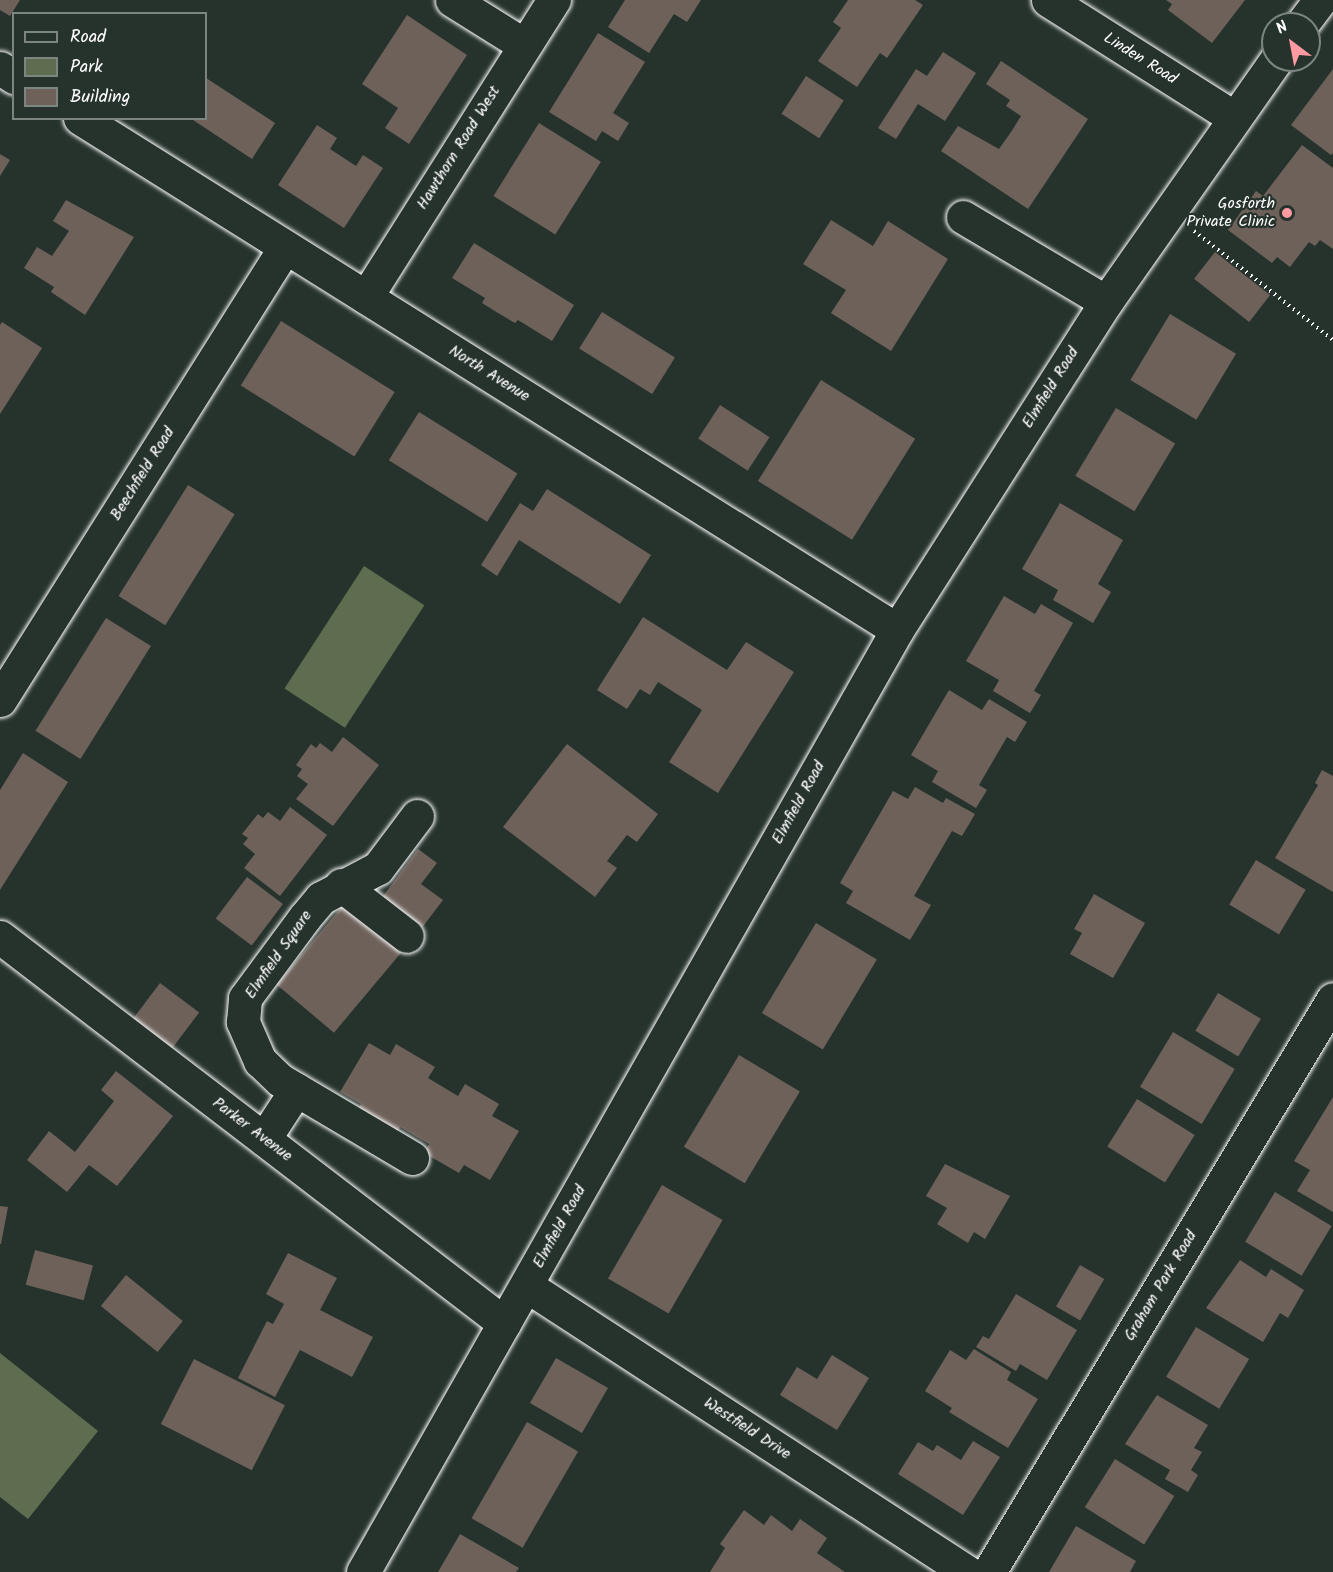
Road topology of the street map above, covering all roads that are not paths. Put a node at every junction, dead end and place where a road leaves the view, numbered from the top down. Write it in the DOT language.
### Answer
graph roads {
  1 [pos="452,0"];
  2 [pos="554,0"];
  3 [pos="1047,0"];
  4 [pos="1086,10"];
  5 [pos="524,45"];
  6 [pos="1267,72"];
  7 [pos="1233,117"];
  8 [pos="83,120"];
  9 [pos="963,218"];
  10 [pos="285,247"];
  11 [pos="366,297"];
  12 [pos="1106,302"];
  13 [pos="897,630"];
  14 [pos="0,700"];
  15 [pos="417,816"];
  16 [pos="341,885"];
  17 [pos="407,936"];
  18 [pos="0,937"];
  19 [pos="1333,999"];
  20 [pos="296,1090"];
  21 [pos="264,1139"];
  22 [pos="412,1158"];
  23 [pos="527,1286"];
  24 [pos="504,1323"];
  25 [pos="363,1572"];
  26 [pos="967,1572"];
  27 [pos="989,1572"];
  1 -- 5 [label="street"];
  2 -- 5 [label="street, Hawthorn Road West"];
  3 -- 4 [label="street, Linden Road"];
  4 -- 7 [label="street, Linden Road"];
  5 -- 11 [label="street, Hawthorn Road West"];
  6 -- 7 [label="street, Elmfield Road"];
  7 -- 12 [label="street, Elmfield Road"];
  8 -- 10 [label="street, North Avenue"];
  9 -- 12 [label="street"];
  10 -- 11 [label="street, North Avenue"];
  10 -- 14 [label="street, Beechfield Road"];
  11 -- 13 [label="street, North Avenue"];
  12 -- 13 [label="street, Elmfield Road"];
  13 -- 23 [label="street, Elmfield Road"];
  15 -- 16 [label="street, Elmfield Square"];
  16 -- 17 [label="street"];
  16 -- 20 [label="street, Elmfield Square"];
  18 -- 21 [label="street, Parker Avenue"];
  19 -- 27 [label="street, Graham Park Road"];
  20 -- 21 [label="street"];
  20 -- 22 [label="street, Elmfield Square"];
  21 -- 24 [label="street, Parker Avenue"];
  23 -- 24 [label="street, Elmfield Road"];
  23 -- 26 [label="street, Westfield Drive"];
  24 -- 25 [label="street, Elmfield Road"];
}
